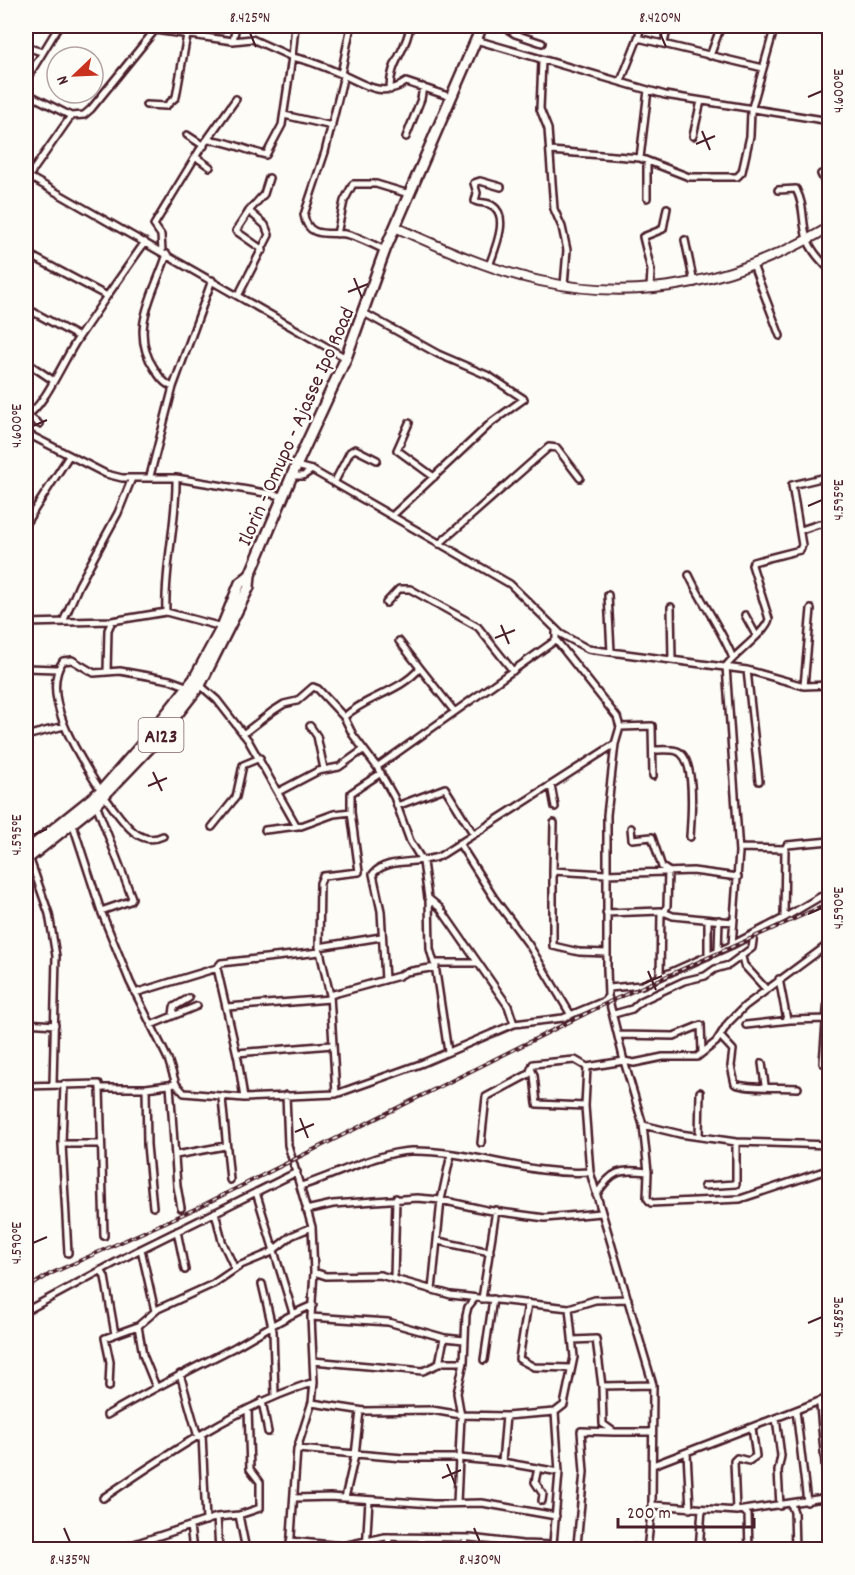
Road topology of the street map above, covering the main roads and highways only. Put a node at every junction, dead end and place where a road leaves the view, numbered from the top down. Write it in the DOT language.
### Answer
graph roads {
  1 [pos="482,26"];
  2 [pos="394,227"];
  3 [pos="830,227"];
  4 [pos="250,575"];
  5 [pos="103,793"];
  6 [pos="27,856"];
  1 -- 2 [label="highway, Ilorin - Omupo - Ajasse Ipo Road / A123"];
  2 -- 3 [label="main road"];
  2 -- 4 [label="highway, Ilorin - Omupo - Ajasse Ipo Road / A123"];
  4 -- 5 [label="highway, Ilorin - Omupo - Ajasse Ipo Road / A123"];
  4 -- 5 [label="highway, Ilorin - Omupo - Ajasse Ipo Road / A123"];
  5 -- 6 [label="highway, Ilorin - Omupo - Ajasse Ipo Road / A123"];
  5 -- 6 [label="highway, Ilorin - Omupo - Ajasse Ipo Road / A123"];
}
